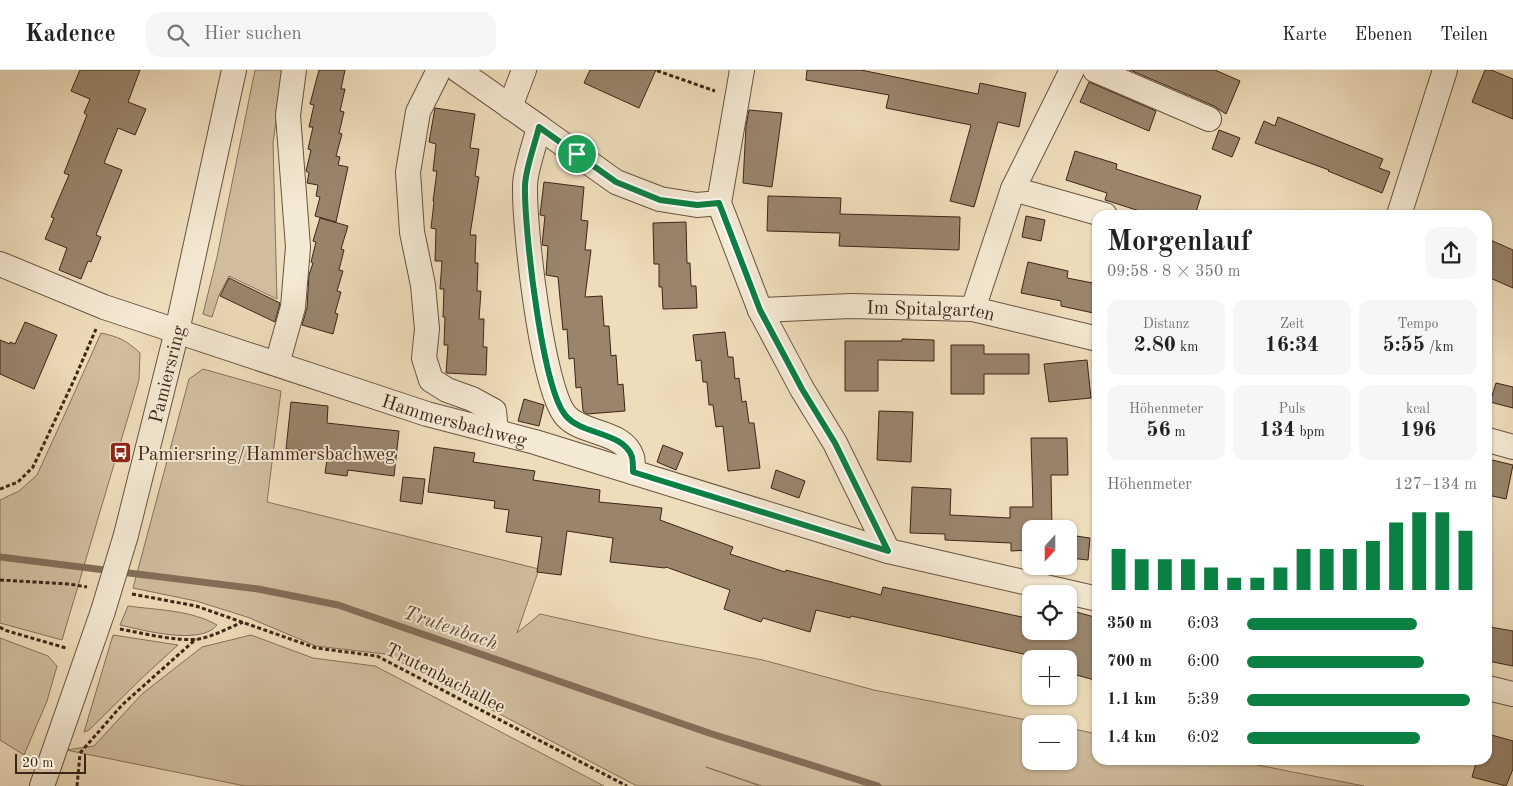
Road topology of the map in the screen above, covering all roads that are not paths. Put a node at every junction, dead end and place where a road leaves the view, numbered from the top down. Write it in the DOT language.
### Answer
graph roads {
  1 [pos="234,70"];
  2 [pos="294,70"];
  3 [pos="439,70"];
  4 [pos="458,70"];
  5 [pos="524,70"];
  6 [pos="742,70"];
  7 [pos="1072,70"];
  8 [pos="1095,70"];
  9 [pos="1445,70"];
  10 [pos="510,107"];
  11 [pos="1209,119"];
  12 [pos="539,127"];
  13 [pos="1013,188"];
  14 [pos="719,203"];
  15 [pos="1401,210"];
  16 [pos="1092,211"];
  17 [pos="0,264"];
  18 [pos="973,309"];
  19 [pos="760,310"];
  20 [pos="177,331"];
  21 [pos="1092,338"];
  22 [pos="278,364"];
  23 [pos="496,432"];
  24 [pos="1492,441"];
  25 [pos="1513,447"];
  26 [pos="633,472"];
  27 [pos="888,551"];
  28 [pos="1092,598"];
  29 [pos="1492,689"];
  30 [pos="1513,694"];
  31 [pos="42,786"];
  1 -- 20 [label="street, Pamiersring"];
  2 -- 22 [label="street"];
  3 -- 23 [label="street"];
  4 -- 10 [label="street"];
  5 -- 10 [label="street"];
  6 -- 14 [label="street"];
  7 -- 13 [label="street"];
  8 -- 11 [label="street"];
  9 -- 15 [label="street"];
  10 -- 12 [label="street"];
  12 -- 14 [label="street"];
  12 -- 26 [label="street"];
  13 -- 16 [label="street"];
  13 -- 18 [label="street"];
  14 -- 19 [label="street"];
  17 -- 20 [label="street, Hammersbachweg"];
  18 -- 19 [label="street, Im Spitalgarten"];
  18 -- 21 [label="street, Im Spitalgarten"];
  19 -- 27 [label="street"];
  20 -- 22 [label="street, Hammersbachweg"];
  20 -- 31 [label="street, Pamiersring, bridge"];
  22 -- 23 [label="street, Hammersbachweg"];
  23 -- 26 [label="street, Hammersbachweg"];
  24 -- 25 [label="street"];
  26 -- 27 [label="street, Hammersbachweg"];
  27 -- 28 [label="street, Hammersbachweg"];
  29 -- 30 [label="street"];
}
